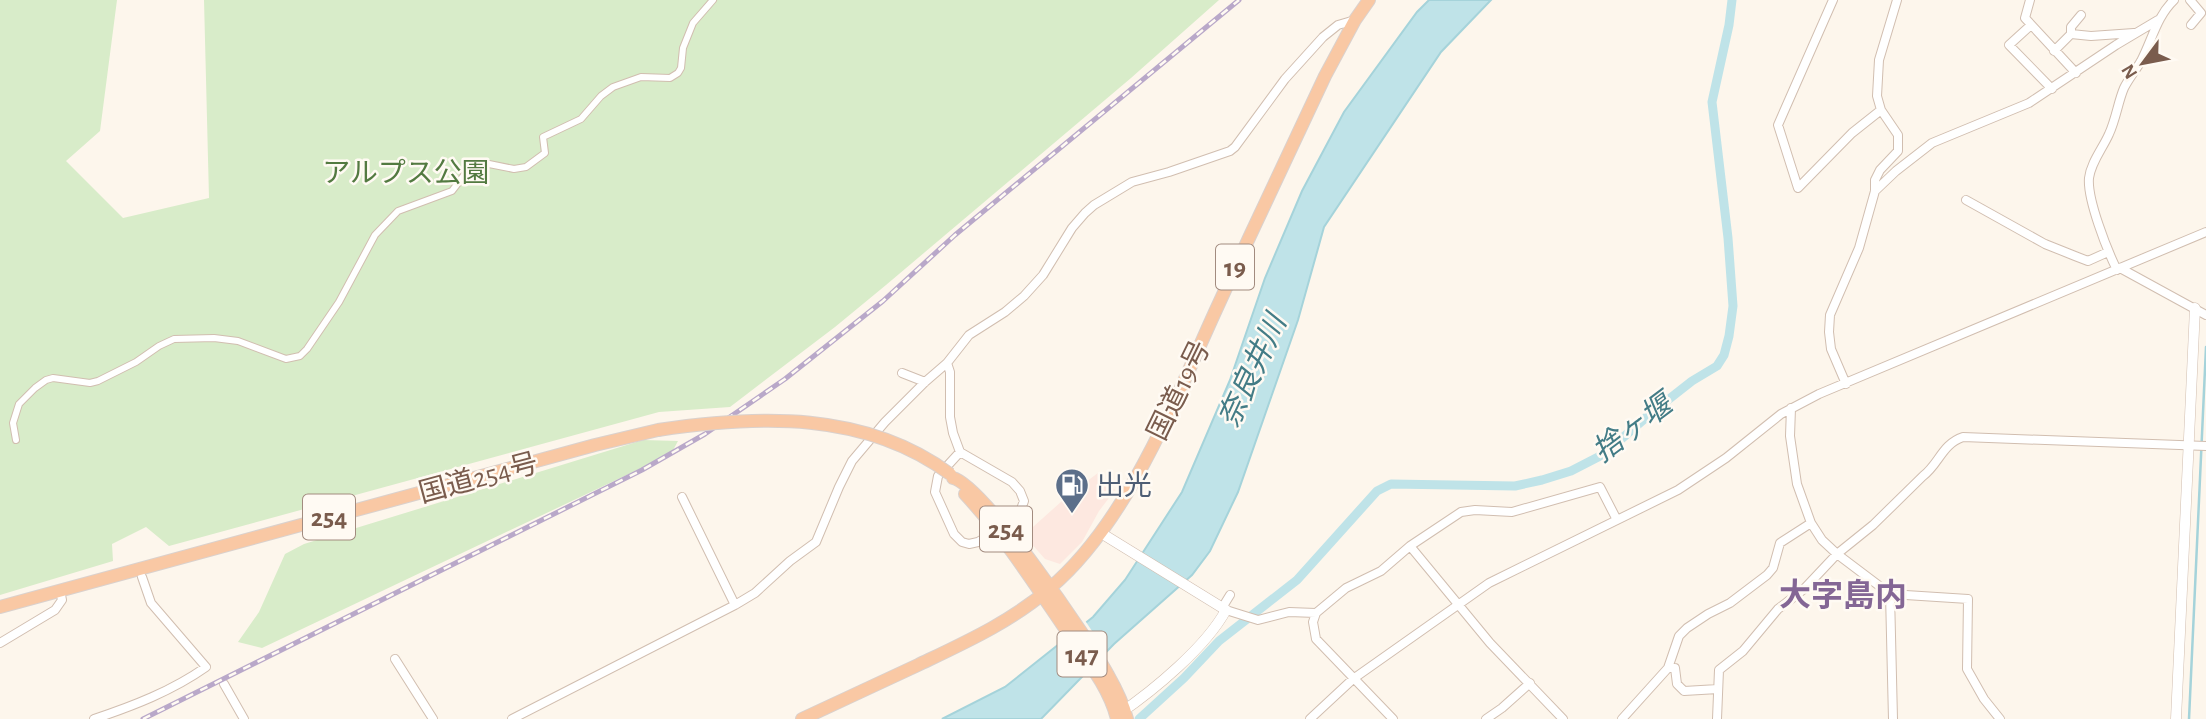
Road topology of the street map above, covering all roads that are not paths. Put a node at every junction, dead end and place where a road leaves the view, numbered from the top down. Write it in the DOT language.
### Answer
graph roads {
  1 [pos="713,0"];
  2 [pos="1369,0"];
  3 [pos="1833,0"];
  4 [pos="1897,0"];
  5 [pos="2030,0"];
  6 [pos="2174,0"];
  7 [pos="2190,0"];
  8 [pos="2081,15"];
  9 [pos="1354,20"];
  10 [pos="2158,20"];
  11 [pos="2031,24"];
  12 [pos="2191,25"];
  13 [pos="2137,33"];
  14 [pos="2071,34"];
  15 [pos="2054,51"];
  16 [pos="2076,73"];
  17 [pos="2052,89"];
  18 [pos="1881,110"];
  19 [pos="1875,191"];
  20 [pos="1966,200"];
  21 [pos="2206,232"];
  22 [pos="2108,253"];
  23 [pos="2118,269"];
  24 [pos="2195,308"];
  25 [pos="2206,315"];
  26 [pos="947,363"];
  27 [pos="902,373"];
  28 [pos="925,382"];
  29 [pos="1846,384"];
  30 [pos="1791,408"];
  31 [pos="16,440"];
  32 [pos="2188,446"];
  33 [pos="2206,446"];
  34 [pos="960,452"];
  35 [pos="682,497"];
  36 [pos="1617,520"];
  37 [pos="1811,523"];
  38 [pos="999,528"];
  39 [pos="1101,533"];
  40 [pos="1410,546"];
  41 [pos="1837,554"];
  42 [pos="142,577"];
  43 [pos="60,590"];
  44 [pos="1890,594"];
  45 [pos="1230,595"];
  46 [pos="1050,597"];
  47 [pos="1459,603"];
  48 [pos="735,605"];
  49 [pos="0,607"];
  50 [pos="1222,608"];
  51 [pos="1316,613"];
  52 [pos="0,643"];
  53 [pos="395,659"];
  54 [pos="1668,668"];
  55 [pos="1353,679"];
  56 [pos="1530,683"];
  57 [pos="224,684"];
  58 [pos="1718,689"];
  59 [pos="1120,713"];
  60 [pos="94,719"];
  61 [pos="244,719"];
  62 [pos="433,719"];
  63 [pos="512,719"];
  64 [pos="802,719"];
  65 [pos="1310,719"];
  66 [pos="1393,719"];
  67 [pos="1486,719"];
  68 [pos="1563,719"];
  69 [pos="1622,719"];
  70 [pos="1717,719"];
  71 [pos="1893,719"];
  72 [pos="2000,719"];
  73 [pos="2176,719"];
  1 -- 31 [label="street"];
  2 -- 9 [label="highway, 国道19号 / 19"];
  3 -- 18 [label="street"];
  4 -- 18 [label="street"];
  5 -- 11 [label="street"];
  6 -- 10 [label="street"];
  7 -- 12 [label="street"];
  8 -- 14 [label="street"];
  9 -- 26 [label="street"];
  9 -- 39 [label="highway, 国道19号 / 19"];
  10 -- 13 [label="street"];
  10 -- 22 [label="street"];
  11 -- 15 [label="street"];
  11 -- 17 [label="street"];
  13 -- 14 [label="street"];
  13 -- 16 [label="street"];
  14 -- 15 [label="street"];
  15 -- 16 [label="street"];
  16 -- 17 [label="street"];
  17 -- 19 [label="street"];
  18 -- 19 [label="street"];
  19 -- 29 [label="street"];
  20 -- 22 [label="street"];
  21 -- 23 [label="street"];
  22 -- 23 [label="street"];
  23 -- 24 [label="street"];
  23 -- 29 [label="street"];
  24 -- 25 [label="street"];
  24 -- 32 [label="street"];
  26 -- 28 [label="street"];
  26 -- 34 [label="street"];
  27 -- 28 [label="street"];
  28 -- 48 [label="street"];
  29 -- 30 [label="street"];
  30 -- 36 [label="street"];
  30 -- 37 [label="street"];
  32 -- 33 [label="street"];
  32 -- 41 [label="street"];
  32 -- 73 [label="street"];
  34 -- 38 [label="street"];
  34 -- 38 [label="street"];
  35 -- 48 [label="street"];
  36 -- 40 [label="street"];
  36 -- 47 [label="street"];
  37 -- 41 [label="street"];
  37 -- 54 [label="street"];
  38 -- 43 [label="highway, 国道254号 / 254, bridge"];
  38 -- 46 [label="highway, 国道254号 / 254"];
  39 -- 46 [label="highway, 国道19号 / 19"];
  39 -- 50 [label="street"];
  40 -- 47 [label="street"];
  40 -- 51 [label="street"];
  41 -- 44 [label="street"];
  41 -- 58 [label="street"];
  42 -- 60 [label="street"];
  43 -- 49 [label="highway, 国道254号 / 254"];
  43 -- 52 [label="street"];
  44 -- 71 [label="street"];
  44 -- 72 [label="street"];
  45 -- 50 [label="street"];
  46 -- 59 [label="highway, 147"];
  46 -- 64 [label="highway, 国道19号 / 19"];
  47 -- 55 [label="street"];
  47 -- 56 [label="street"];
  48 -- 63 [label="street"];
  50 -- 51 [label="street"];
  50 -- 59 [label="street"];
  51 -- 55 [label="street"];
  53 -- 62 [label="street"];
  54 -- 58 [label="street"];
  54 -- 69 [label="street"];
  55 -- 65 [label="street"];
  55 -- 66 [label="street"];
  56 -- 67 [label="street"];
  56 -- 68 [label="street"];
  57 -- 61 [label="street"];
  58 -- 70 [label="street"];
}
